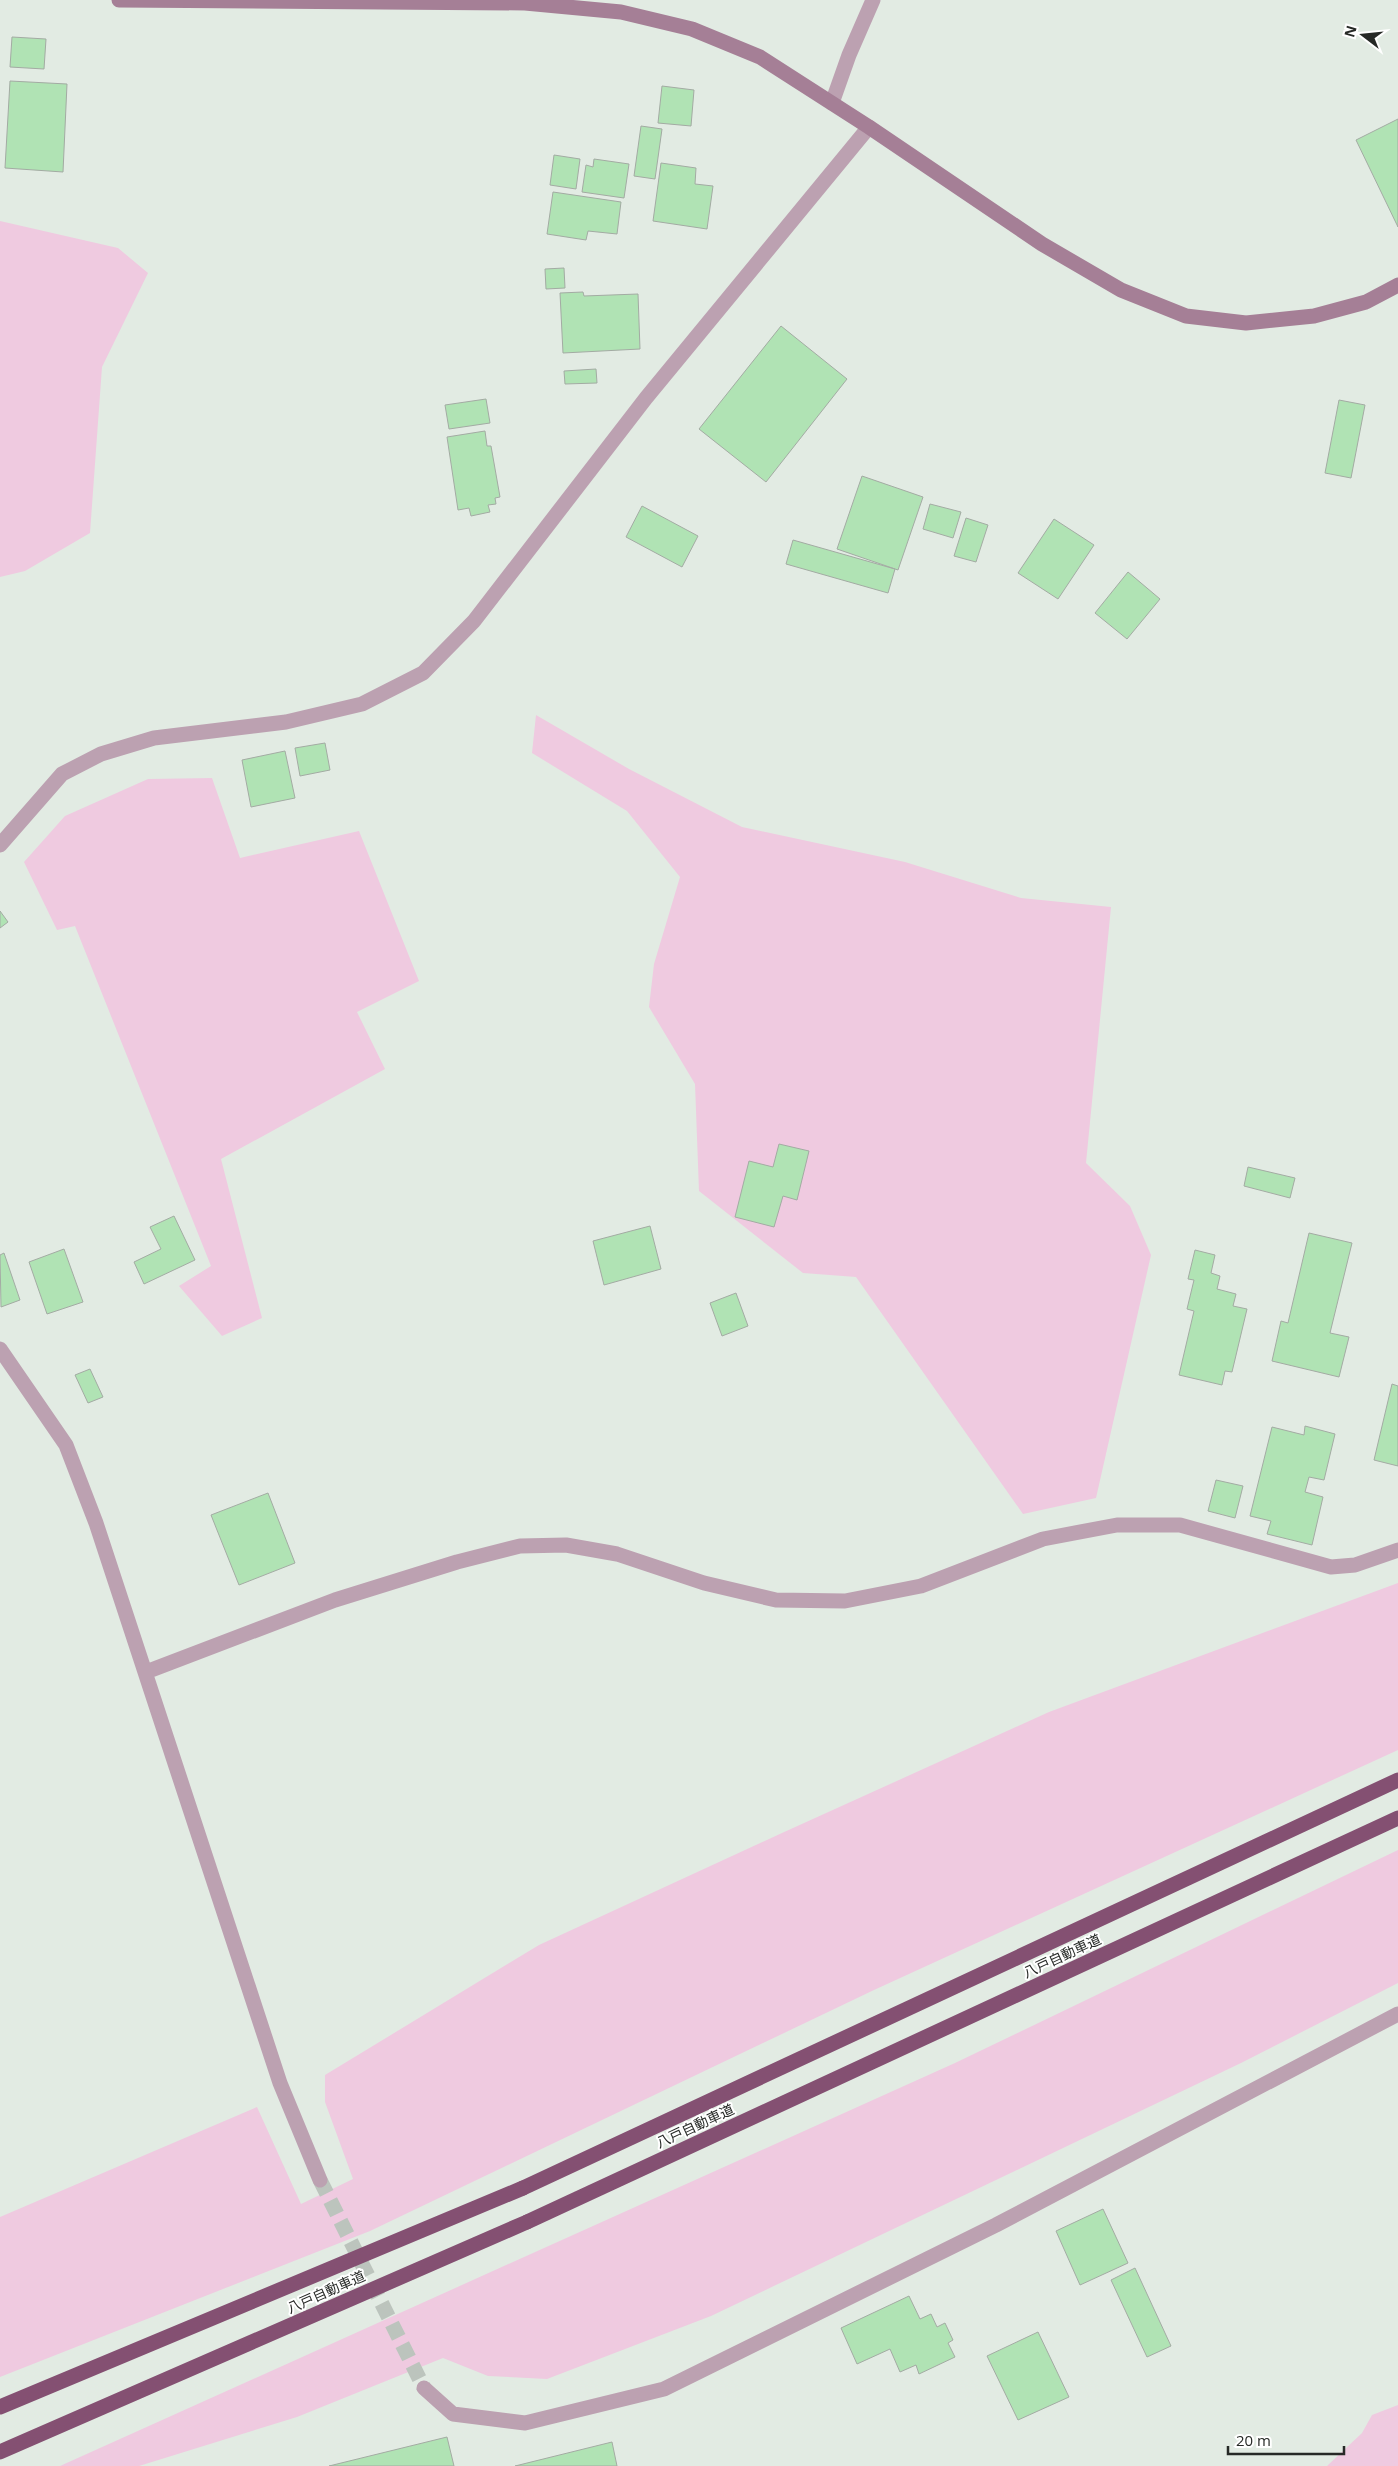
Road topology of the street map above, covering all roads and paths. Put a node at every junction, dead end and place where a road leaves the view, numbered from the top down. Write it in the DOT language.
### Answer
graph roads {
  1 [pos="119,0"];
  2 [pos="873,0"];
  3 [pos="832,103"];
  4 [pos="869,127"];
  5 [pos="1398,285"];
  6 [pos="0,845"];
  7 [pos="0,1349"];
  8 [pos="1398,1550"];
  9 [pos="146,1672"];
  10 [pos="1398,1780"];
  11 [pos="1398,1818"];
  12 [pos="1398,2014"];
  13 [pos="320,2180"];
  14 [pos="424,2388"];
  15 [pos="0,2407"];
  16 [pos="0,2452"];
  1 -- 3 [label="street"];
  2 -- 3 [label="street"];
  3 -- 4 [label="street"];
  4 -- 5 [label="street"];
  4 -- 6 [label="street"];
  7 -- 9 [label="street"];
  8 -- 9 [label="street"];
  9 -- 13 [label="street"];
  10 -- 15 [label="highway, 八戸自動車道, bridge"];
  11 -- 16 [label="highway, 八戸自動車道, bridge"];
  12 -- 14 [label="street"];
}
